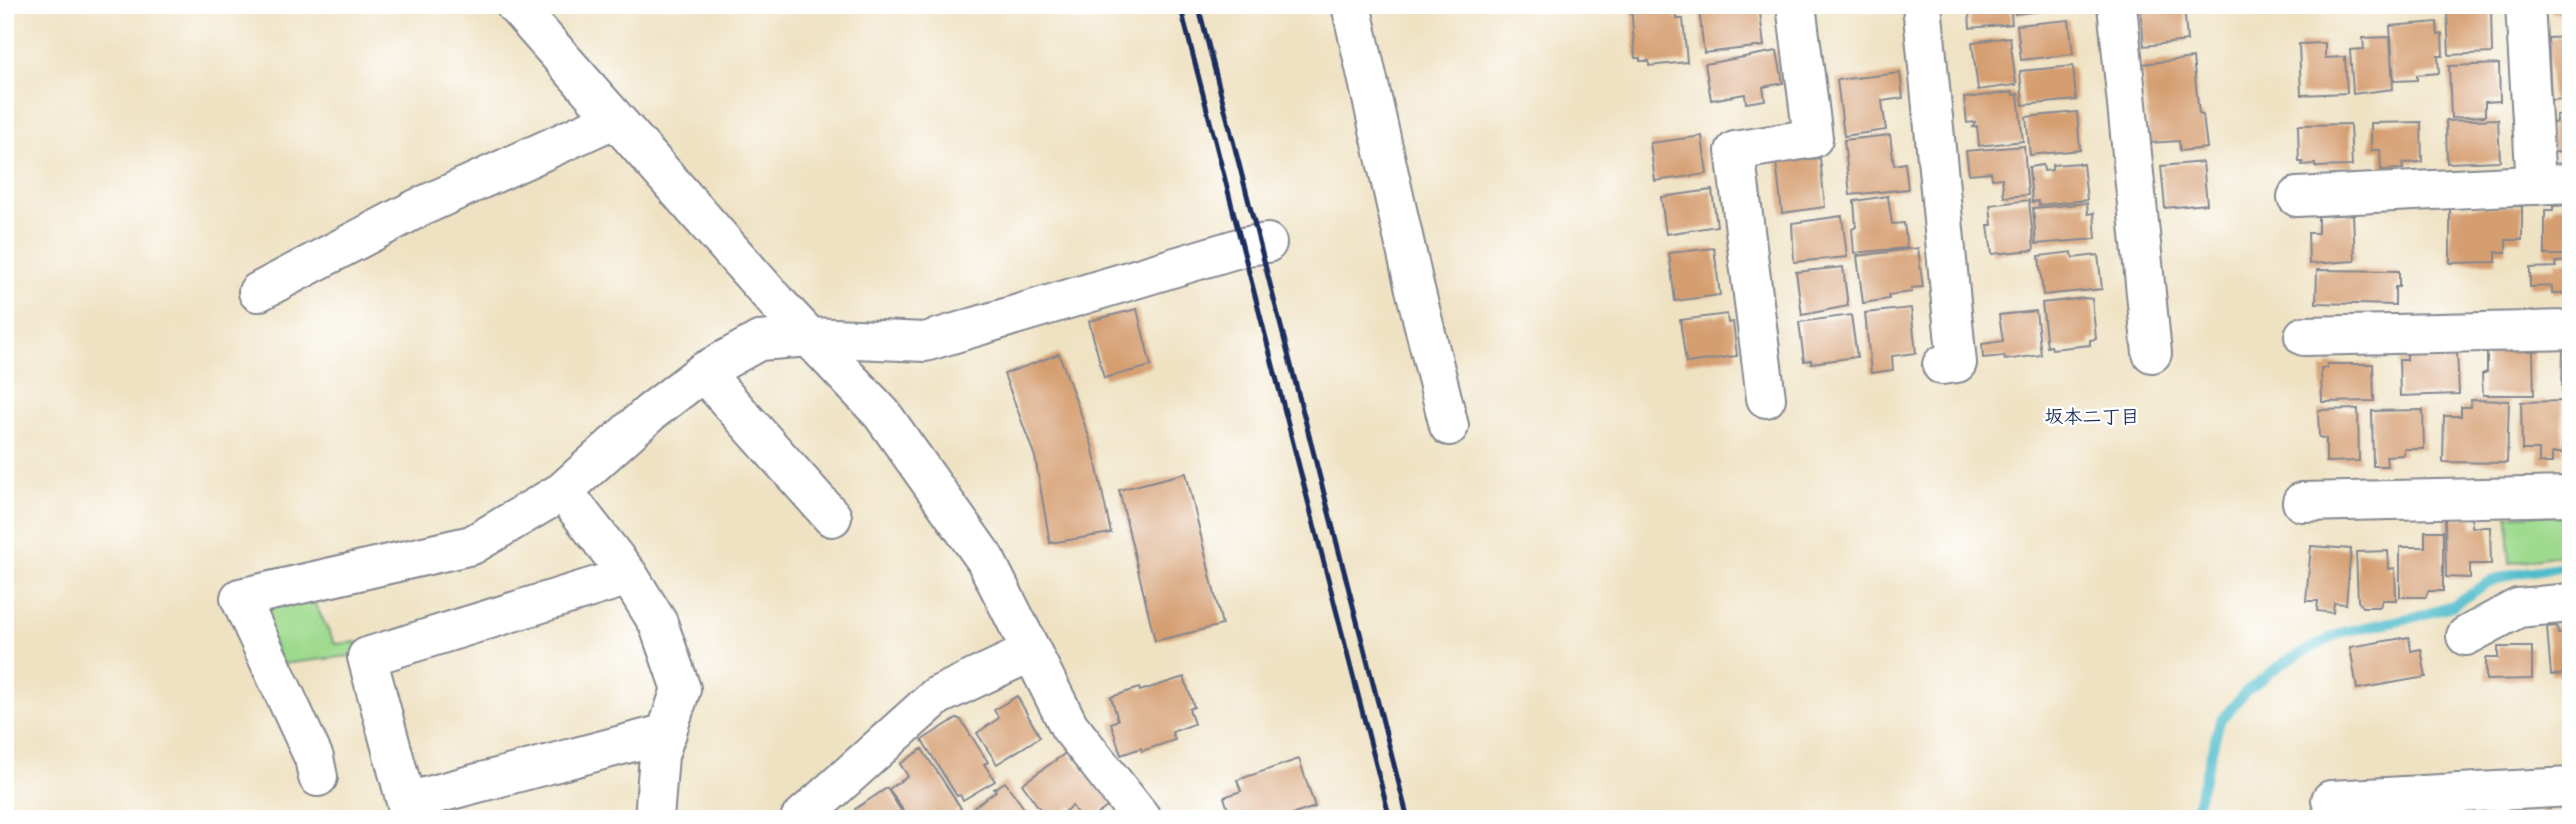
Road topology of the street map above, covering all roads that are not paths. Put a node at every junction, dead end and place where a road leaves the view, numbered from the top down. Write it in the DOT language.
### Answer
graph roads {
  1 [pos="1351,5"];
  2 [pos="1796,5"];
  3 [pos="1922,5"];
  4 [pos="2117,5"];
  5 [pos="2525,5"];
  6 [pos="525,8"];
  7 [pos="614,119"];
  8 [pos="2553,184"];
  9 [pos="2297,197"];
  10 [pos="1266,243"];
  11 [pos="258,292"];
  12 [pos="2571,330"];
  13 [pos="2304,336"];
  14 [pos="810,337"];
  15 [pos="2152,353"];
  16 [pos="703,372"];
  17 [pos="1953,372"];
  18 [pos="1766,398"];
  19 [pos="1449,426"];
  20 [pos="563,491"];
  21 [pos="2571,496"];
  22 [pos="2302,502"];
  23 [pos="832,517"];
  24 [pos="629,576"];
  25 [pos="2571,603"];
  26 [pos="2466,636"];
  27 [pos="1031,652"];
  28 [pos="667,733"];
  29 [pos="318,777"];
  30 [pos="2571,787"];
  31 [pos="2331,800"];
  32 [pos="2515,805"];
  33 [pos="1130,815"];
  34 [pos="654,819"];
  35 [pos="800,819"];
  1 -- 19 [label="street"];
  2 -- 18 [label="street"];
  3 -- 17 [label="street"];
  4 -- 15 [label="street"];
  5 -- 8 [label="street"];
  6 -- 7 [label="street"];
  7 -- 11 [label="street"];
  7 -- 14 [label="street"];
  8 -- 9 [label="street"];
  10 -- 14 [label="street"];
  12 -- 13 [label="street"];
  14 -- 16 [label="street"];
  14 -- 27 [label="street"];
  16 -- 20 [label="street"];
  16 -- 23 [label="street"];
  20 -- 24 [label="street"];
  20 -- 29 [label="street"];
  21 -- 22 [label="street"];
  24 -- 28 [label="street"];
  24 -- 28 [label="street"];
  25 -- 26 [label="street"];
  27 -- 33 [label="street"];
  27 -- 35 [label="street"];
  28 -- 34 [label="street"];
  30 -- 32 [label="street"];
  31 -- 32 [label="street"];
}
